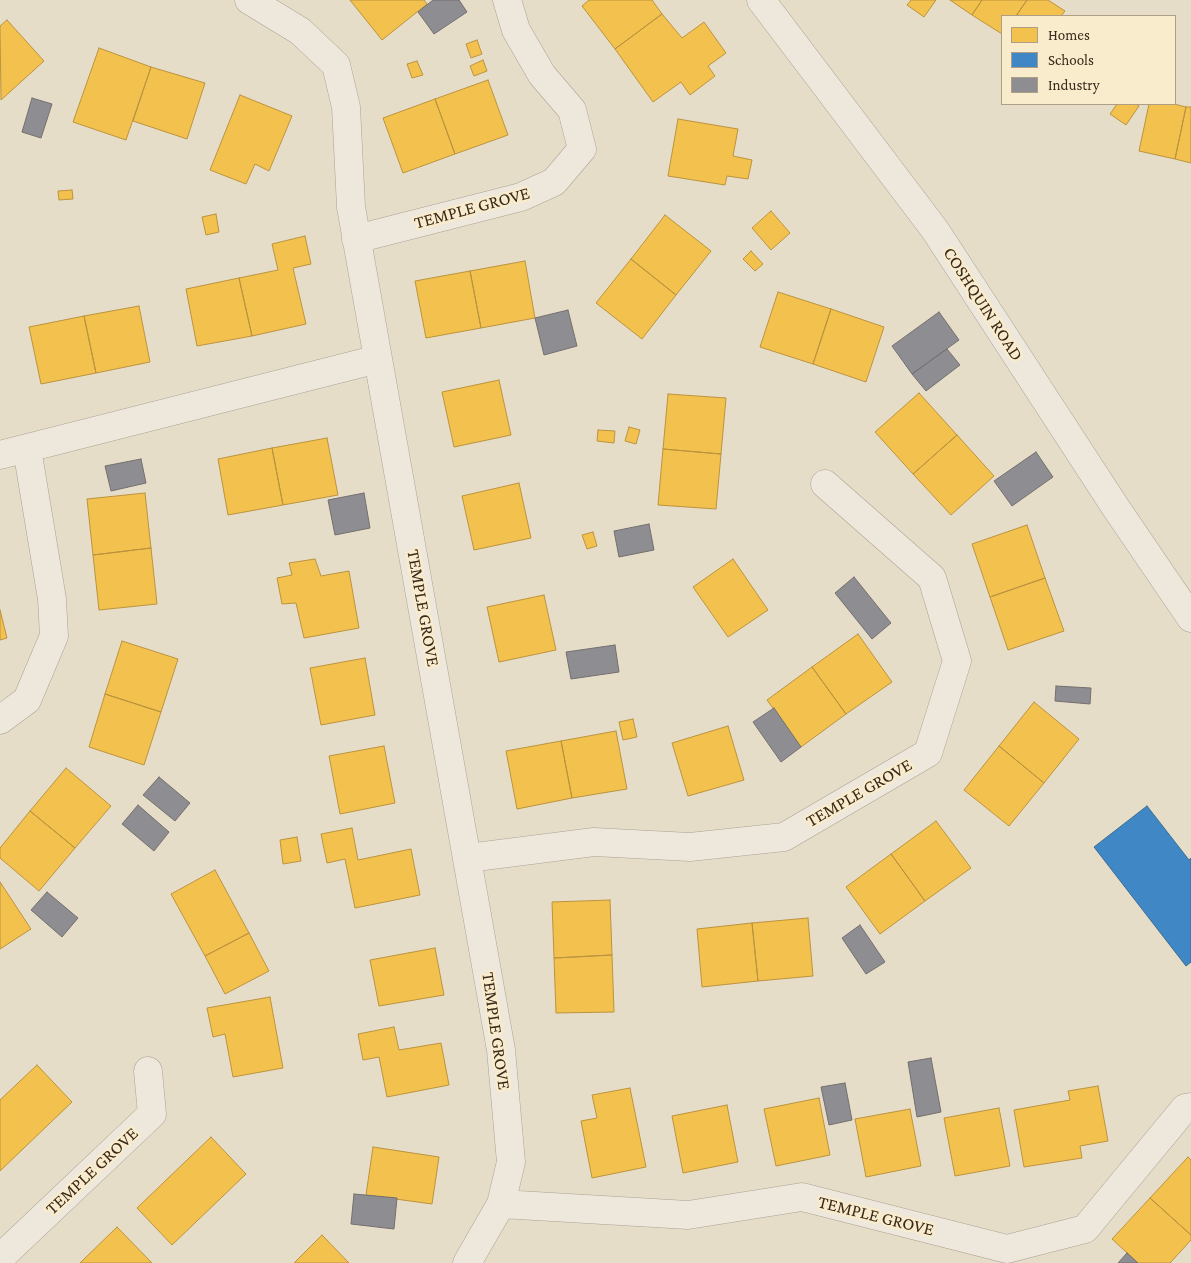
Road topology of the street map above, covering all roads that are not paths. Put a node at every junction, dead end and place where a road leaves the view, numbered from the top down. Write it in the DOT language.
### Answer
graph roads {
  1 [pos="249,0"];
  2 [pos="507,0"];
  3 [pos="761,0"];
  4 [pos="356,238"];
  5 [pos="378,359"];
  6 [pos="27,449"];
  7 [pos="0,454"];
  8 [pos="825,484"];
  9 [pos="1191,618"];
  10 [pos="0,720"];
  11 [pos="468,858"];
  12 [pos="148,1071"];
  13 [pos="1191,1107"];
  14 [pos="501,1204"];
  15 [pos="0,1258"];
  16 [pos="467,1263"];
  1 -- 4 [label="street, TEMPLE GROVE"];
  2 -- 4 [label="street, TEMPLE GROVE"];
  3 -- 9 [label="street, COSHQUIN ROAD"];
  4 -- 5 [label="street, TEMPLE GROVE"];
  5 -- 6 [label="street"];
  5 -- 11 [label="street, TEMPLE GROVE"];
  6 -- 7 [label="street"];
  6 -- 10 [label="street"];
  8 -- 11 [label="street, TEMPLE GROVE"];
  11 -- 14 [label="street, TEMPLE GROVE"];
  12 -- 15 [label="street, TEMPLE GROVE"];
  13 -- 14 [label="street, TEMPLE GROVE"];
  14 -- 16 [label="street, TEMPLE GROVE"];
}
